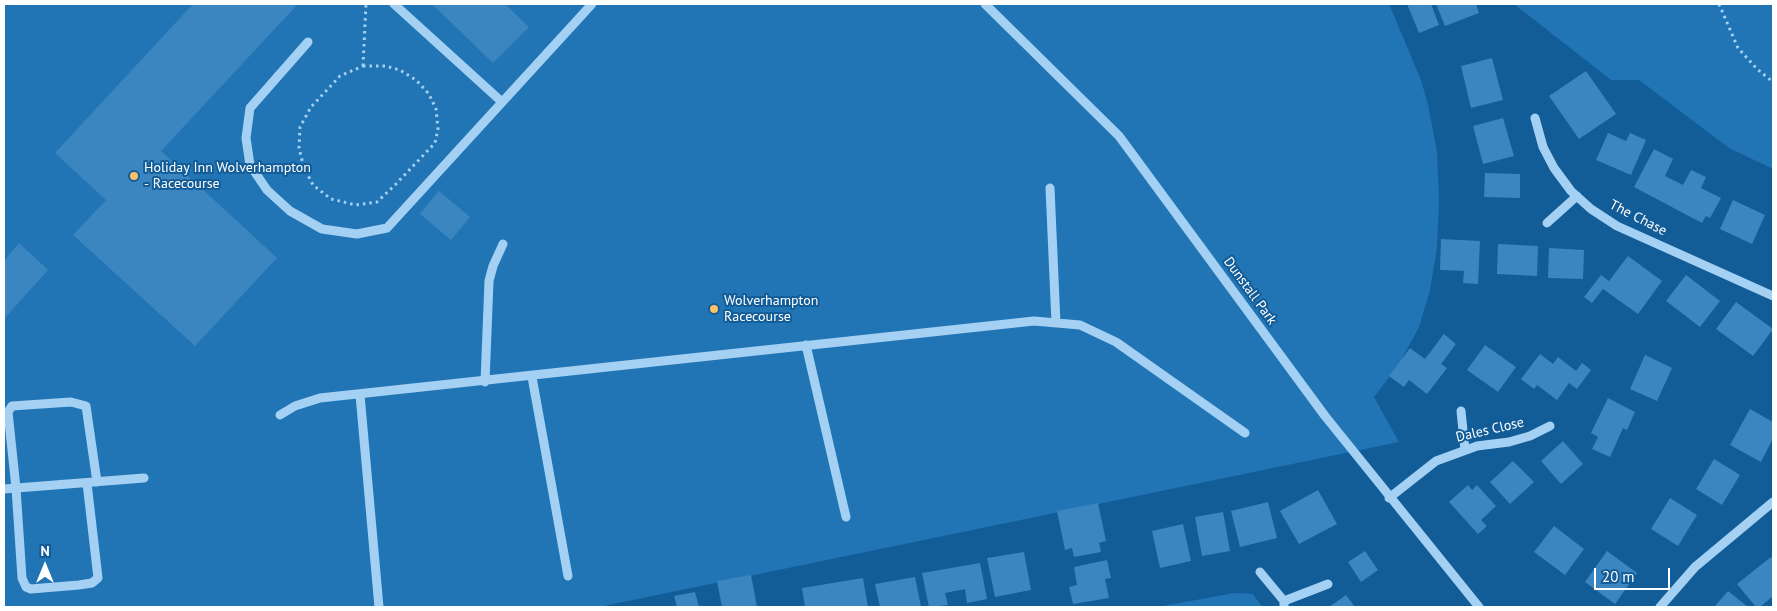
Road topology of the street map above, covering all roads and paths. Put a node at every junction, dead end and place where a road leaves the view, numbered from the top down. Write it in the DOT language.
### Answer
graph roads {
  1 [pos="366,4"];
  2 [pos="394,4"];
  3 [pos="592,4"];
  4 [pos="985,4"];
  5 [pos="1719,4"];
  6 [pos="308,42"];
  7 [pos="363,66"];
  8 [pos="1773,82"];
  9 [pos="502,102"];
  10 [pos="1535,118"];
  11 [pos="1050,188"];
  12 [pos="1577,196"];
  13 [pos="1547,223"];
  14 [pos="503,244"];
  15 [pos="1773,296"];
  16 [pos="1056,323"];
  17 [pos="806,345"];
  18 [pos="532,377"];
  19 [pos="485,382"];
  20 [pos="360,394"];
  21 [pos="1461,411"];
  22 [pos="280,416"];
  23 [pos="1550,426"];
  24 [pos="1245,433"];
  25 [pos="1465,450"];
  26 [pos="144,478"];
  27 [pos="92,482"];
  28 [pos="16,488"];
  29 [pos="4,489"];
  30 [pos="1389,498"];
  31 [pos="1773,502"];
  32 [pos="846,517"];
  33 [pos="1260,572"];
  34 [pos="568,576"];
  35 [pos="1328,584"];
  36 [pos="1284,604"];
  37 [pos="1473,605"];
  38 [pos="379,607"];
  39 [pos="1660,607"];
  1 -- 7 [label="path"];
  2 -- 9 [label="street"];
  3 -- 9 [label="street"];
  4 -- 30 [label="street, Dunstall Park"];
  5 -- 8 [label="path"];
  6 -- 9 [label="street"];
  7 -- 7 [label="path"];
  10 -- 12 [label="street, The Chase"];
  11 -- 16 [label="street"];
  12 -- 13 [label="street"];
  12 -- 15 [label="street, The Chase"];
  14 -- 19 [label="street"];
  16 -- 17 [label="street"];
  16 -- 24 [label="street"];
  17 -- 18 [label="street"];
  17 -- 32 [label="street"];
  18 -- 19 [label="street"];
  18 -- 34 [label="street"];
  19 -- 20 [label="street"];
  20 -- 22 [label="street"];
  20 -- 38 [label="street"];
  21 -- 25 [label="street"];
  23 -- 25 [label="street, Dales Close"];
  25 -- 30 [label="street, Dales Close"];
  26 -- 27 [label="street"];
  27 -- 28 [label="street"];
  27 -- 28 [label="street"];
  27 -- 28 [label="street"];
  28 -- 29 [label="street"];
  30 -- 37 [label="street, Dunstall Park"];
  31 -- 39 [label="street"];
  33 -- 36 [label="street"];
  35 -- 36 [label="street"];
}
